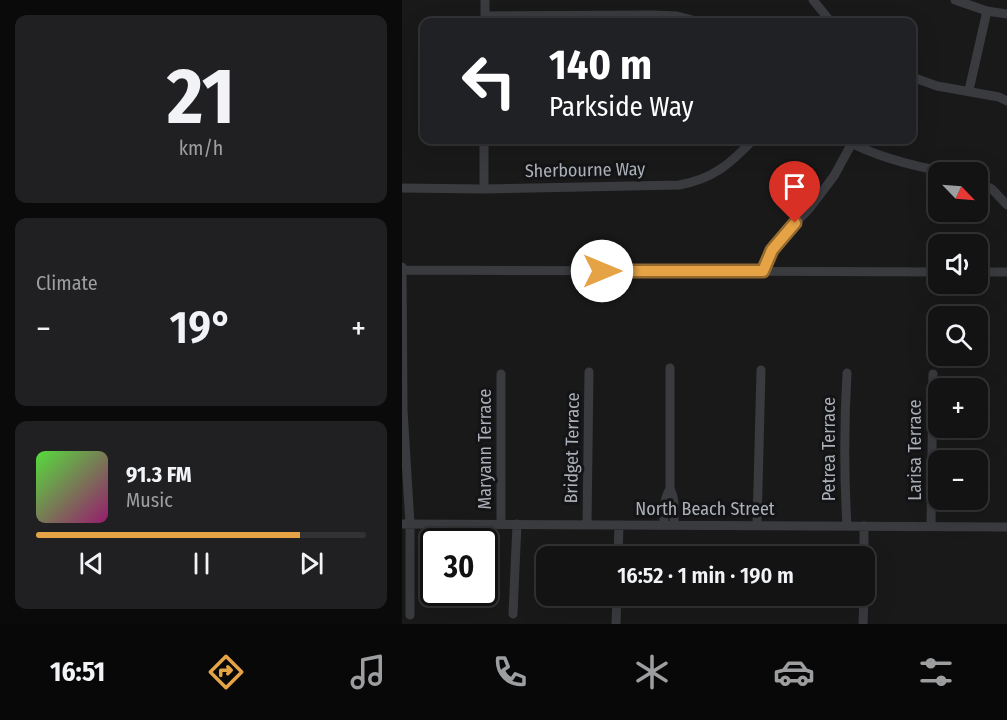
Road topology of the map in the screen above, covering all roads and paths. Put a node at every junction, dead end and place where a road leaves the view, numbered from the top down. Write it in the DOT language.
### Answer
graph roads {
  1 [pos="485,0"];
  2 [pos="813,0"];
  3 [pos="955,0"];
  4 [pos="987,10"];
  5 [pos="1007,14"];
  6 [pos="485,18"];
  7 [pos="527,18"];
  8 [pos="687,18"];
  9 [pos="828,18"];
  10 [pos="916,78"];
  11 [pos="969,90"];
  12 [pos="1007,101"];
  13 [pos="484,144"];
  14 [pos="749,144"];
  15 [pos="848,144"];
  16 [pos="855,144"];
  17 [pos="928,169"];
  18 [pos="988,187"];
  19 [pos="402,188"];
  20 [pos="484,189"];
  21 [pos="1007,205"];
  22 [pos="402,264"];
  23 [pos="402,270"];
  24 [pos="763,271"];
  25 [pos="928,272"];
  26 [pos="988,272"];
  27 [pos="1007,272"];
  28 [pos="670,368"];
  29 [pos="761,370"];
  30 [pos="589,372"];
  31 [pos="847,373"];
  32 [pos="501,374"];
  33 [pos="933,374"];
  34 [pos="403,410"];
  35 [pos="670,489"];
  36 [pos="406,524"];
  37 [pos="501,524"];
  38 [pos="517,524"];
  39 [pos="587,525"];
  40 [pos="619,525"];
  41 [pos="664,525"];
  42 [pos="674,525"];
  43 [pos="758,525"];
  44 [pos="847,526"];
  45 [pos="864,526"];
  46 [pos="931,526"];
  47 [pos="1007,526"];
  48 [pos="618,546"];
  49 [pos="864,546"];
  50 [pos="617,606"];
  51 [pos="864,606"];
  52 [pos="513,614"];
  53 [pos="410,615"];
  54 [pos="616,624"];
  55 [pos="863,624"];
  1 -- 6 [label="street"];
  2 -- 9 [label="street"];
  3 -- 4 [label="street"];
  4 -- 5 [label="street"];
  4 -- 11 [label="street"];
  7 -- 8 [label="street"];
  10 -- 11 [label="street"];
  11 -- 12 [label="street"];
  13 -- 20 [label="street"];
  14 -- 20 [label="street, Sherbourne Way"];
  15 -- 24 [label="street"];
  16 -- 17 [label="street"];
  18 -- 21 [label="street"];
  19 -- 20 [label="street, Sherbourne Way"];
  22 -- 23 [label="street"];
  23 -- 24 [label="street"];
  23 -- 34 [label="street"];
  24 -- 25 [label="street"];
  26 -- 27 [label="street"];
  28 -- 35 [label="street"];
  29 -- 43 [label="street"];
  30 -- 39 [label="street, Bridget Terrace"];
  31 -- 44 [label="street, Petrea Terrace"];
  32 -- 37 [label="street, Maryann Terrace"];
  33 -- 46 [label="street, Larisa Terrace"];
  34 -- 36 [label="street"];
  35 -- 41 [label="street"];
  35 -- 42 [label="street"];
  36 -- 37 [label="street, North Beach Street"];
  36 -- 53 [label="street"];
  37 -- 38 [label="street, North Beach Street"];
  38 -- 39 [label="street, North Beach Street"];
  38 -- 52 [label="street"];
  39 -- 40 [label="street, North Beach Street"];
  40 -- 41 [label="street, North Beach Street"];
  40 -- 48 [label="street"];
  41 -- 42 [label="street, North Beach Street"];
  42 -- 43 [label="street, North Beach Street"];
  43 -- 44 [label="street, North Beach Street"];
  44 -- 45 [label="street, North Beach Street"];
  45 -- 46 [label="street, North Beach Street"];
  45 -- 49 [label="street"];
  46 -- 47 [label="street, North Beach Street"];
  50 -- 54 [label="street"];
  51 -- 55 [label="street"];
}
